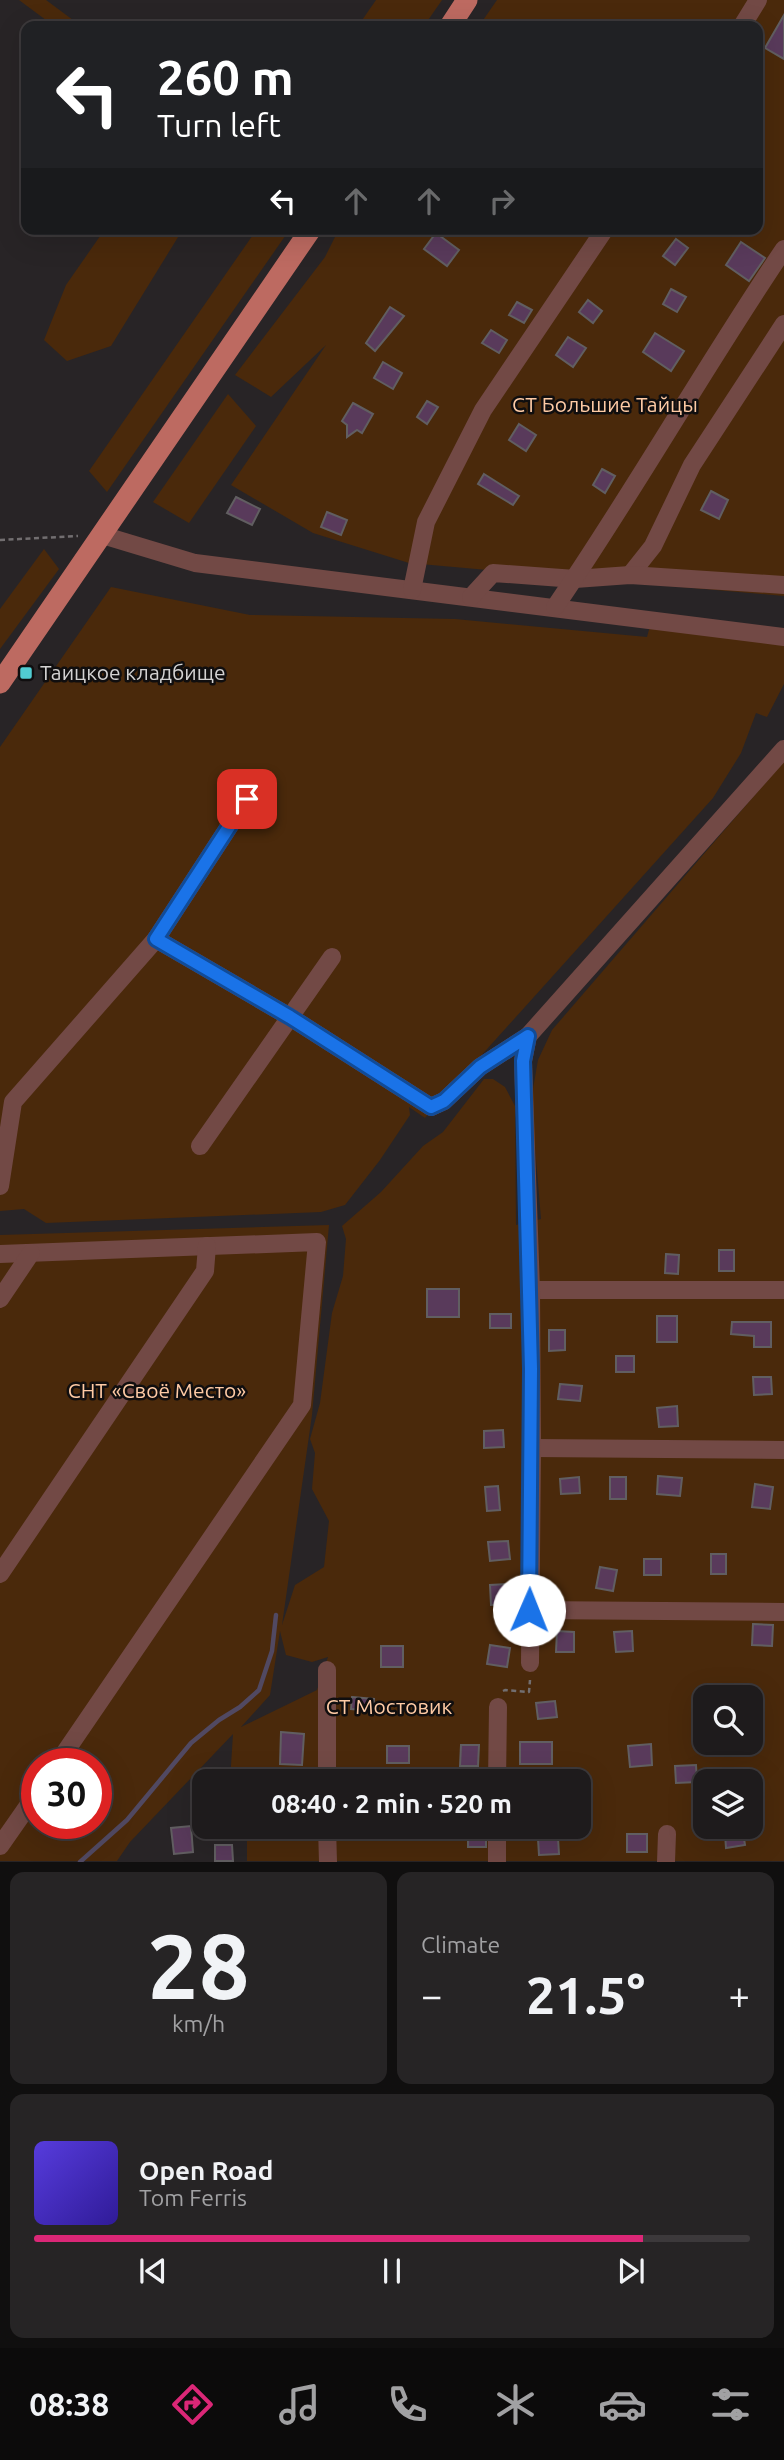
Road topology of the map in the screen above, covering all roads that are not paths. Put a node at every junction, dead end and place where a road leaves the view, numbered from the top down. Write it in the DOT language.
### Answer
graph roads {
  1 [pos="467,0"];
  2 [pos="758,0"];
  3 [pos="453,21"];
  4 [pos="745,21"];
  5 [pos="307,235"];
  6 [pos="601,235"];
  7 [pos="784,249"];
  8 [pos="784,324"];
  9 [pos="102,535"];
  10 [pos="630,575"];
  11 [pos="575,579"];
  12 [pos="784,585"];
  13 [pos="412,590"];
  14 [pos="471,597"];
  15 [pos="555,607"];
  16 [pos="784,637"];
  17 [pos="0,683"];
  18 [pos="784,749"];
  19 [pos="247,799"];
  20 [pos="156,939"];
  21 [pos="332,957"];
  22 [pos="290,1017"];
  23 [pos="528,1036"];
  24 [pos="200,1146"];
  25 [pos="0,1186"];
  26 [pos="207,1246"];
  27 [pos="31,1253"];
  28 [pos="0,1254"];
  29 [pos="530,1290"];
  30 [pos="784,1290"];
  31 [pos="0,1299"];
  32 [pos="532,1448"];
  33 [pos="784,1450"];
  34 [pos="0,1574"];
  35 [pos="529,1610"];
  36 [pos="784,1612"];
  37 [pos="530,1663"];
  38 [pos="327,1670"];
  39 [pos="498,1707"];
  40 [pos="68,1748"];
  41 [pos="327,1769"];
  42 [pos="498,1769"];
  43 [pos="21,1816"];
  44 [pos="667,1834"];
  45 [pos="327,1839"];
  46 [pos="497,1839"];
  47 [pos="0,1846"];
  48 [pos="328,1861"];
  49 [pos="496,1861"];
  50 [pos="666,1861"];
  1 -- 3 [label="main road"];
  2 -- 4 [label="street"];
  5 -- 9 [label="main road"];
  6 -- 13 [label="street"];
  7 -- 11 [label="street"];
  8 -- 10 [label="street"];
  9 -- 13 [label="street"];
  9 -- 17 [label="main road"];
  10 -- 11 [label="street"];
  10 -- 12 [label="street"];
  11 -- 14 [label="street"];
  11 -- 15 [label="street"];
  13 -- 14 [label="street"];
  14 -- 15 [label="street"];
  15 -- 16 [label="street"];
  18 -- 23 [label="street"];
  19 -- 20 [label="street"];
  20 -- 22 [label="street"];
  20 -- 25 [label="street"];
  21 -- 22 [label="street"];
  22 -- 23 [label="street"];
  22 -- 24 [label="street"];
  23 -- 29 [label="street"];
  26 -- 27 [label="street"];
  26 -- 34 [label="street"];
  26 -- 40 [label="street"];
  27 -- 28 [label="street"];
  27 -- 31 [label="street"];
  29 -- 30 [label="street"];
  29 -- 32 [label="street"];
  32 -- 33 [label="street"];
  32 -- 35 [label="street"];
  35 -- 36 [label="street"];
  35 -- 37 [label="street"];
  38 -- 41 [label="street"];
  39 -- 42 [label="street"];
  43 -- 47 [label="street"];
  44 -- 50 [label="street"];
  45 -- 48 [label="street"];
  46 -- 49 [label="street"];
}
